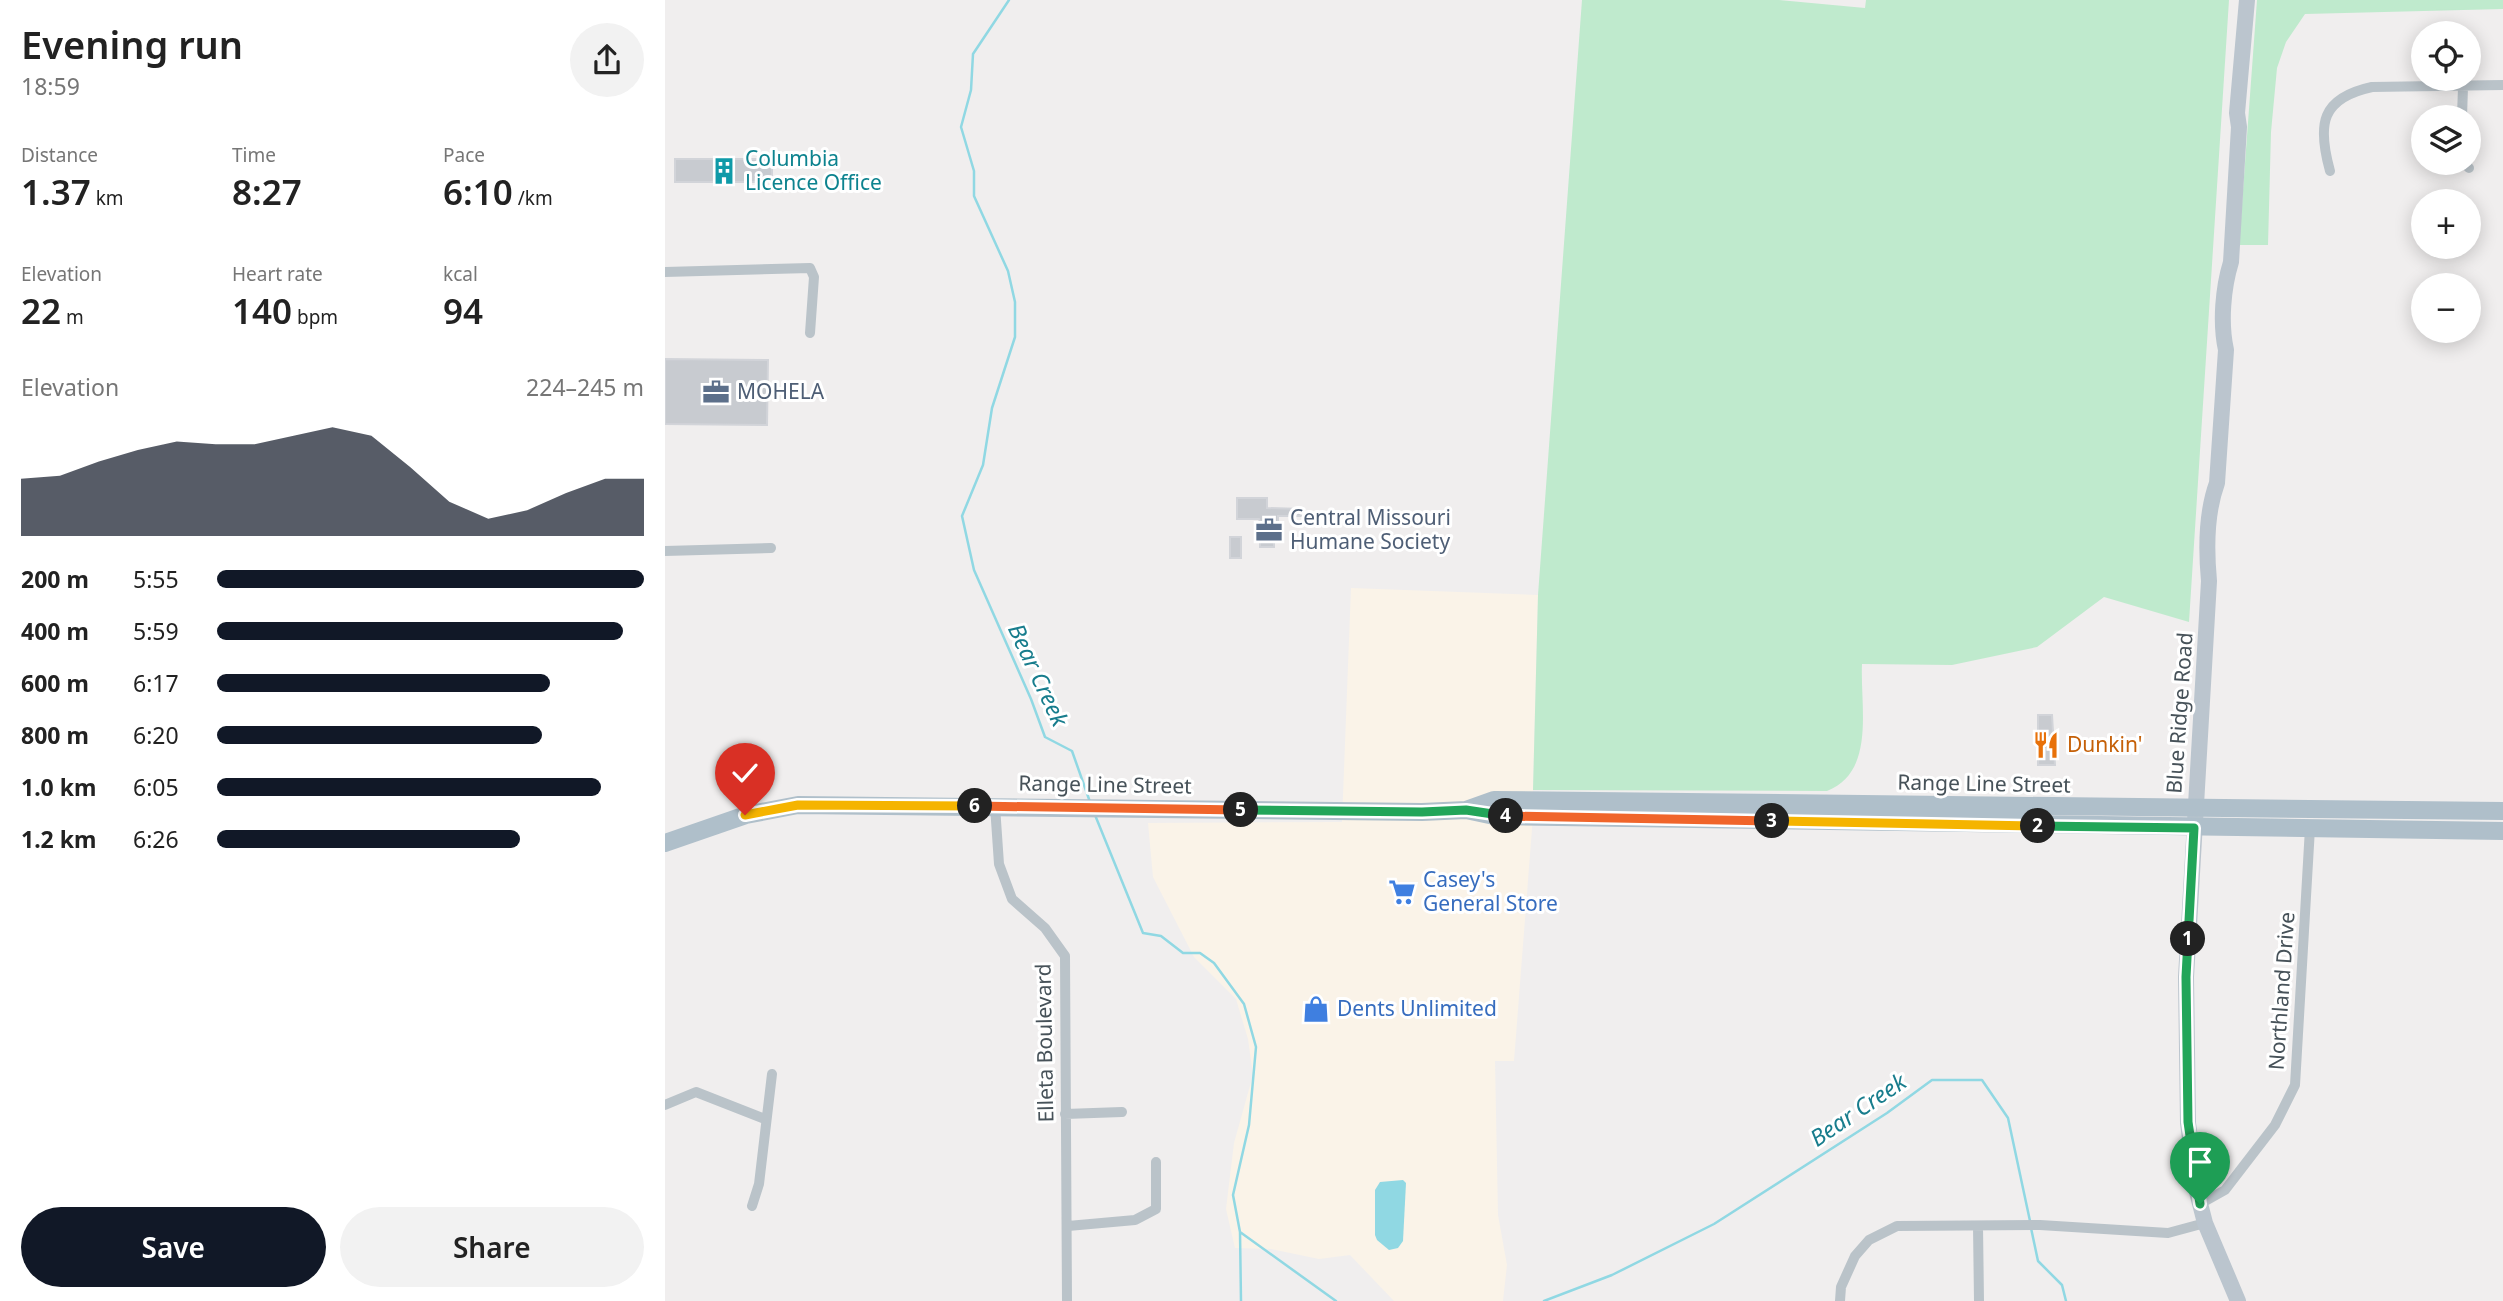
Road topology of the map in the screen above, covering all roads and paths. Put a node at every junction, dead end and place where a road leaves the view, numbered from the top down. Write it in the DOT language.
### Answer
graph roads {
  1 [pos="2247,0"];
  2 [pos="2503,85"];
  3 [pos="2481,86"];
  4 [pos="2411,87"];
  5 [pos="2330,171"];
  6 [pos="665,271"];
  7 [pos="810,333"];
  8 [pos="771,548"];
  9 [pos="665,551"];
  10 [pos="1870,805"];
  11 [pos="995,806"];
  12 [pos="2009,807"];
  13 [pos="1466,810"];
  14 [pos="2195,810"];
  15 [pos="2503,811"];
  16 [pos="1743,820"];
  17 [pos="1878,823"];
  18 [pos="2194,828"];
  19 [pos="2311,828"];
  20 [pos="2503,831"];
  21 [pos="665,843"];
  22 [pos="772,1074"];
  23 [pos="665,1105"];
  24 [pos="1122,1112"];
  25 [pos="1065,1114"];
  26 [pos="765,1119"];
  27 [pos="1156,1162"];
  28 [pos="2200,1204"];
  29 [pos="752,1206"];
  30 [pos="2205,1223"];
  31 [pos="1068,1226"];
  32 [pos="1978,1226"];
  33 [pos="1067,1301"];
  34 [pos="1840,1301"];
  35 [pos="1978,1301"];
  36 [pos="2238,1301"];
  1 -- 14 [label="street, Blue Ridge Road"];
  2 -- 3 [label="street"];
  4 -- 5 [label="street"];
  6 -- 7 [label="street"];
  8 -- 9 [label="street"];
  10 -- 12 [label="main road, Range Line Street"];
  10 -- 13 [label="main road, Range Line Street"];
  10 -- 16 [label="main road"];
  11 -- 13 [label="main road, Range Line Street"];
  11 -- 21 [label="main road, Range Line Street"];
  11 -- 25 [label="street, Elleta Boulevard"];
  12 -- 14 [label="main road, Range Line Street"];
  12 -- 17 [label="main road"];
  13 -- 16 [label="main road, Range Line Street"];
  14 -- 15 [label="main road, Range Line Street"];
  14 -- 18 [label="street, Blue Ridge Road"];
  16 -- 17 [label="main road, Range Line Street"];
  17 -- 18 [label="main road, Range Line Street"];
  18 -- 19 [label="main road, Range Line Street"];
  18 -- 28 [label="street, Blue Ridge Road"];
  19 -- 20 [label="main road, Range Line Street"];
  19 -- 28 [label="street, Northland Drive"];
  22 -- 26 [label="street"];
  23 -- 26 [label="street"];
  24 -- 25 [label="street"];
  25 -- 31 [label="street, Elleta Boulevard"];
  26 -- 29 [label="street"];
  27 -- 31 [label="street"];
  28 -- 30 [label="street, Blue Ridge Road"];
  30 -- 32 [label="street"];
  30 -- 36 [label="street, Blue Ridge Road"];
  31 -- 33 [label="street, Elleta Boulevard"];
  32 -- 34 [label="street"];
  32 -- 35 [label="street"];
}
